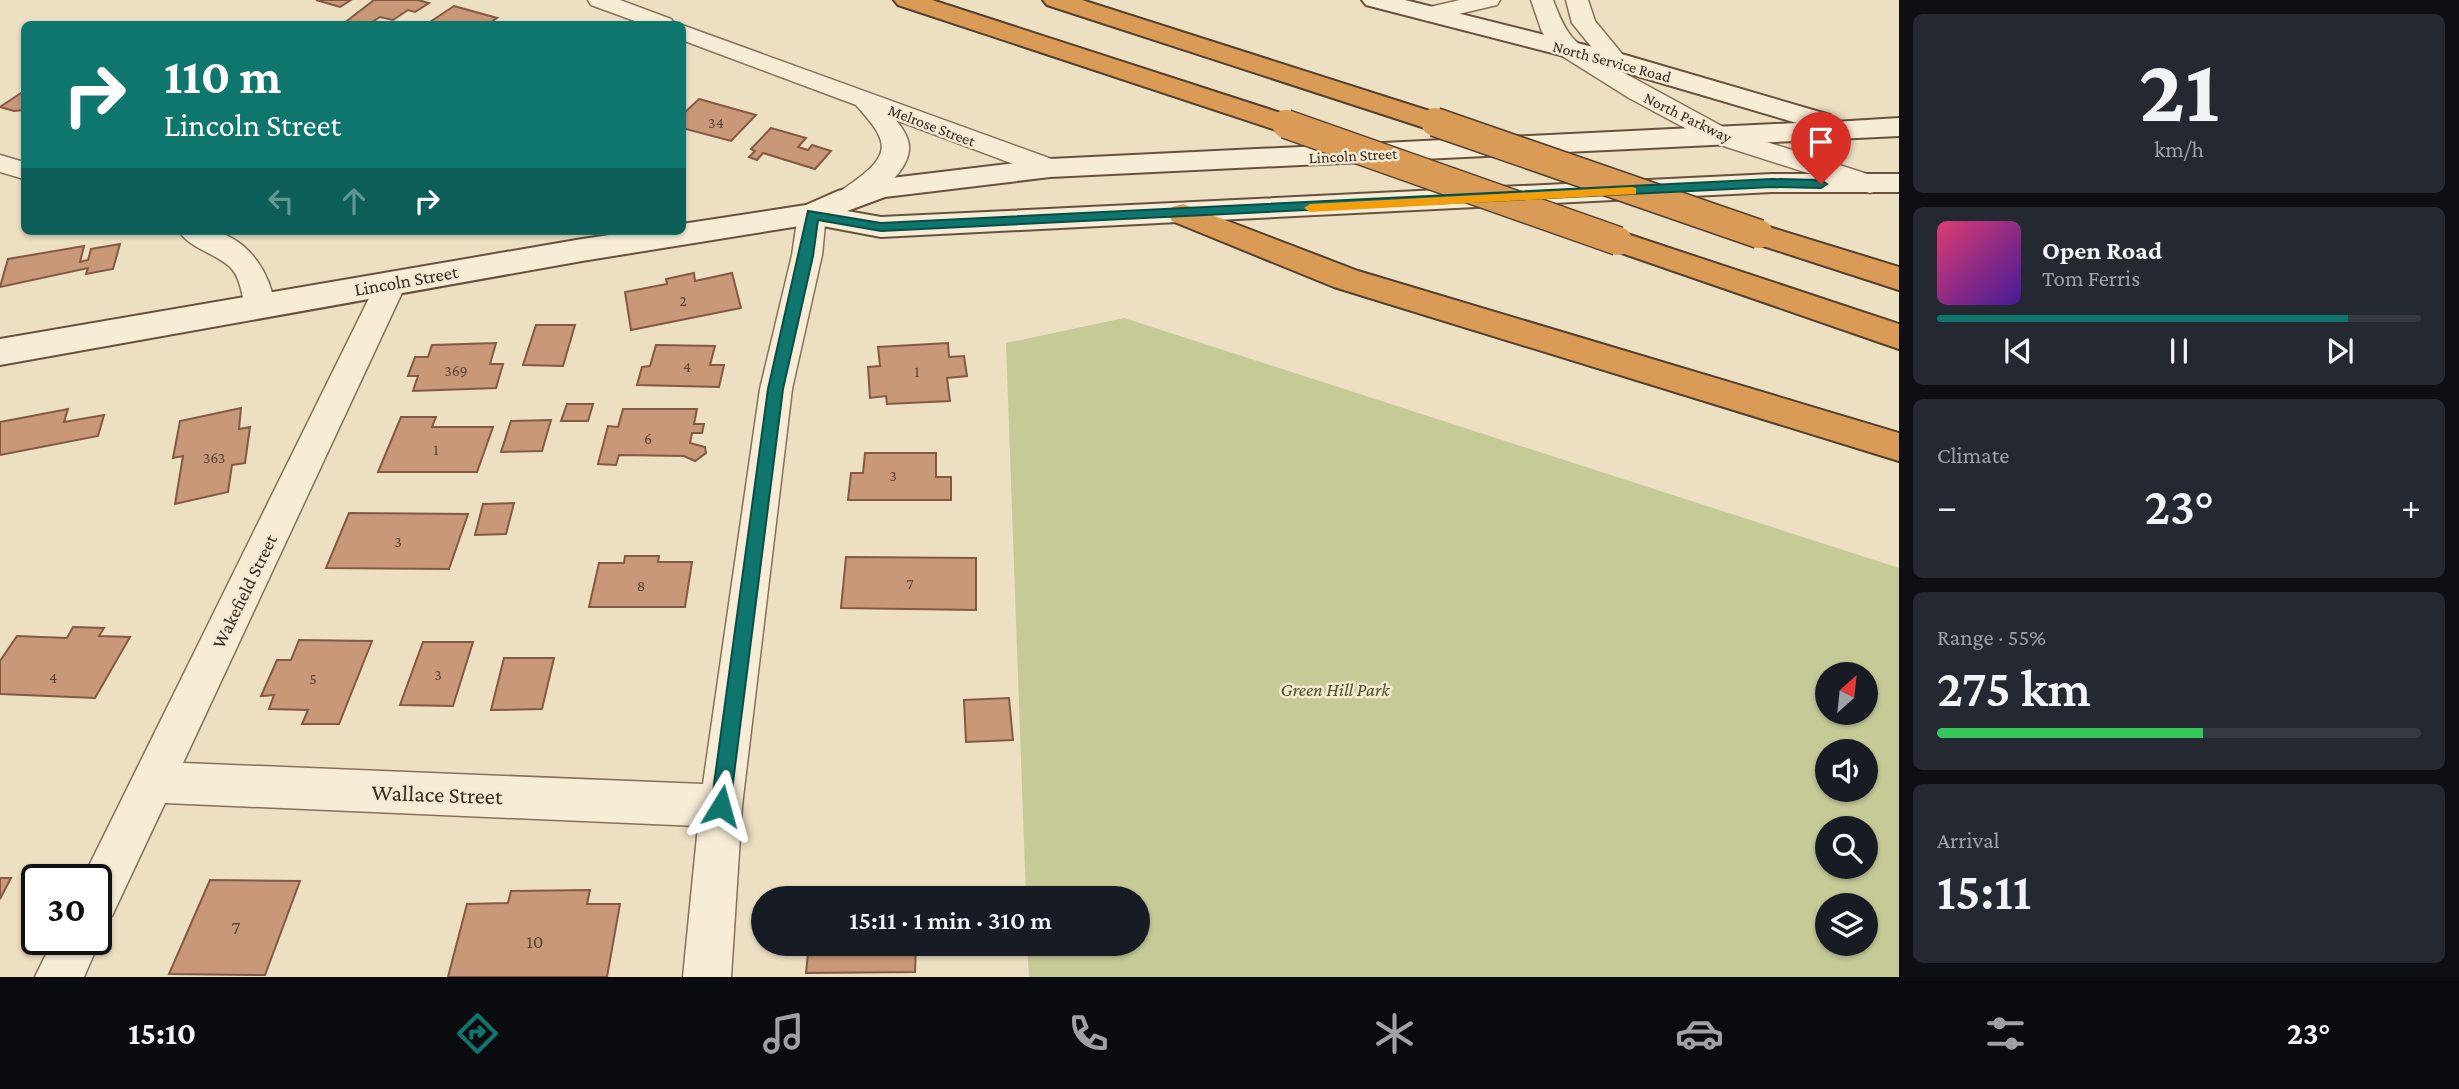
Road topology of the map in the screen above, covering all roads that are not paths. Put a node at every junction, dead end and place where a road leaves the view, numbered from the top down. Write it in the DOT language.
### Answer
graph roads {
  1 [pos="599,0"];
  2 [pos="907,0"];
  3 [pos="1056,0"];
  4 [pos="1376,0"];
  5 [pos="1489,0"];
  6 [pos="1542,0"];
  7 [pos="1577,0"];
  8 [pos="1429,14"];
  9 [pos="655,21"];
  10 [pos="686,33"];
  11 [pos="1567,49"];
  12 [pos="1616,61"];
  13 [pos="865,100"];
  14 [pos="1899,127"];
  15 [pos="1846,129"];
  16 [pos="1720,136"];
  17 [pos="1899,146"];
  18 [pos="0,163"];
  19 [pos="1050,168"];
  20 [pos="21,170"];
  21 [pos="1884,184"];
  22 [pos="849,198"];
  23 [pos="812,214"];
  24 [pos="1183,214"];
  25 [pos="686,232"];
  26 [pos="201,235"];
  27 [pos="668,235"];
  28 [pos="1899,279"];
  29 [pos="393,282"];
  30 [pos="260,306"];
  31 [pos="1899,337"];
  32 [pos="0,352"];
  33 [pos="1899,447"];
  34 [pos="152,782"];
  35 [pos="721,806"];
  36 [pos="112,866"];
  37 [pos="70,955"];
  38 [pos="59,977"];
  39 [pos="707,977"];
  1 -- 9 [label="street"];
  2 -- 31 [label="highway, bridge"];
  3 -- 28 [label="highway, bridge"];
  4 -- 8 [label="main road, North Service Road"];
  5 -- 8 [label="street"];
  6 -- 11 [label="street, North Parkway"];
  7 -- 12 [label="street"];
  8 -- 11 [label="main road, North Service Road"];
  10 -- 13 [label="street, Melrose Street"];
  11 -- 12 [label="main road, North Service Road"];
  11 -- 16 [label="street, North Parkway"];
  12 -- 15 [label="main road, North Service Road"];
  13 -- 19 [label="street, Melrose Street"];
  13 -- 22 [label="street"];
  14 -- 15 [label="main road, Lincoln Street"];
  15 -- 16 [label="main road, Lincoln Street"];
  15 -- 17 [label="main road, North Service Road"];
  16 -- 19 [label="main road, Lincoln Street"];
  16 -- 21 [label="street, North Parkway"];
  18 -- 20 [label="street"];
  19 -- 22 [label="main road, Lincoln Street"];
  19 -- 24 [label="main road, Melrose Street"];
  21 -- 24 [label="main road, Lincoln Street"];
  22 -- 23 [label="main road, Lincoln Street"];
  23 -- 24 [label="main road, Lincoln Street"];
  23 -- 25 [label="main road, Lincoln Street"];
  23 -- 35 [label="street"];
  24 -- 33 [label="highway"];
  26 -- 30 [label="street"];
  27 -- 29 [label="main road, Lincoln Street"];
  29 -- 30 [label="main road, Lincoln Street"];
  29 -- 34 [label="street, Wakefield Street"];
  30 -- 32 [label="main road, Lincoln Street"];
  34 -- 35 [label="street, Wallace Street"];
  34 -- 36 [label="street, Wakefield Street"];
  35 -- 39 [label="street"];
  37 -- 38 [label="street"];
}
